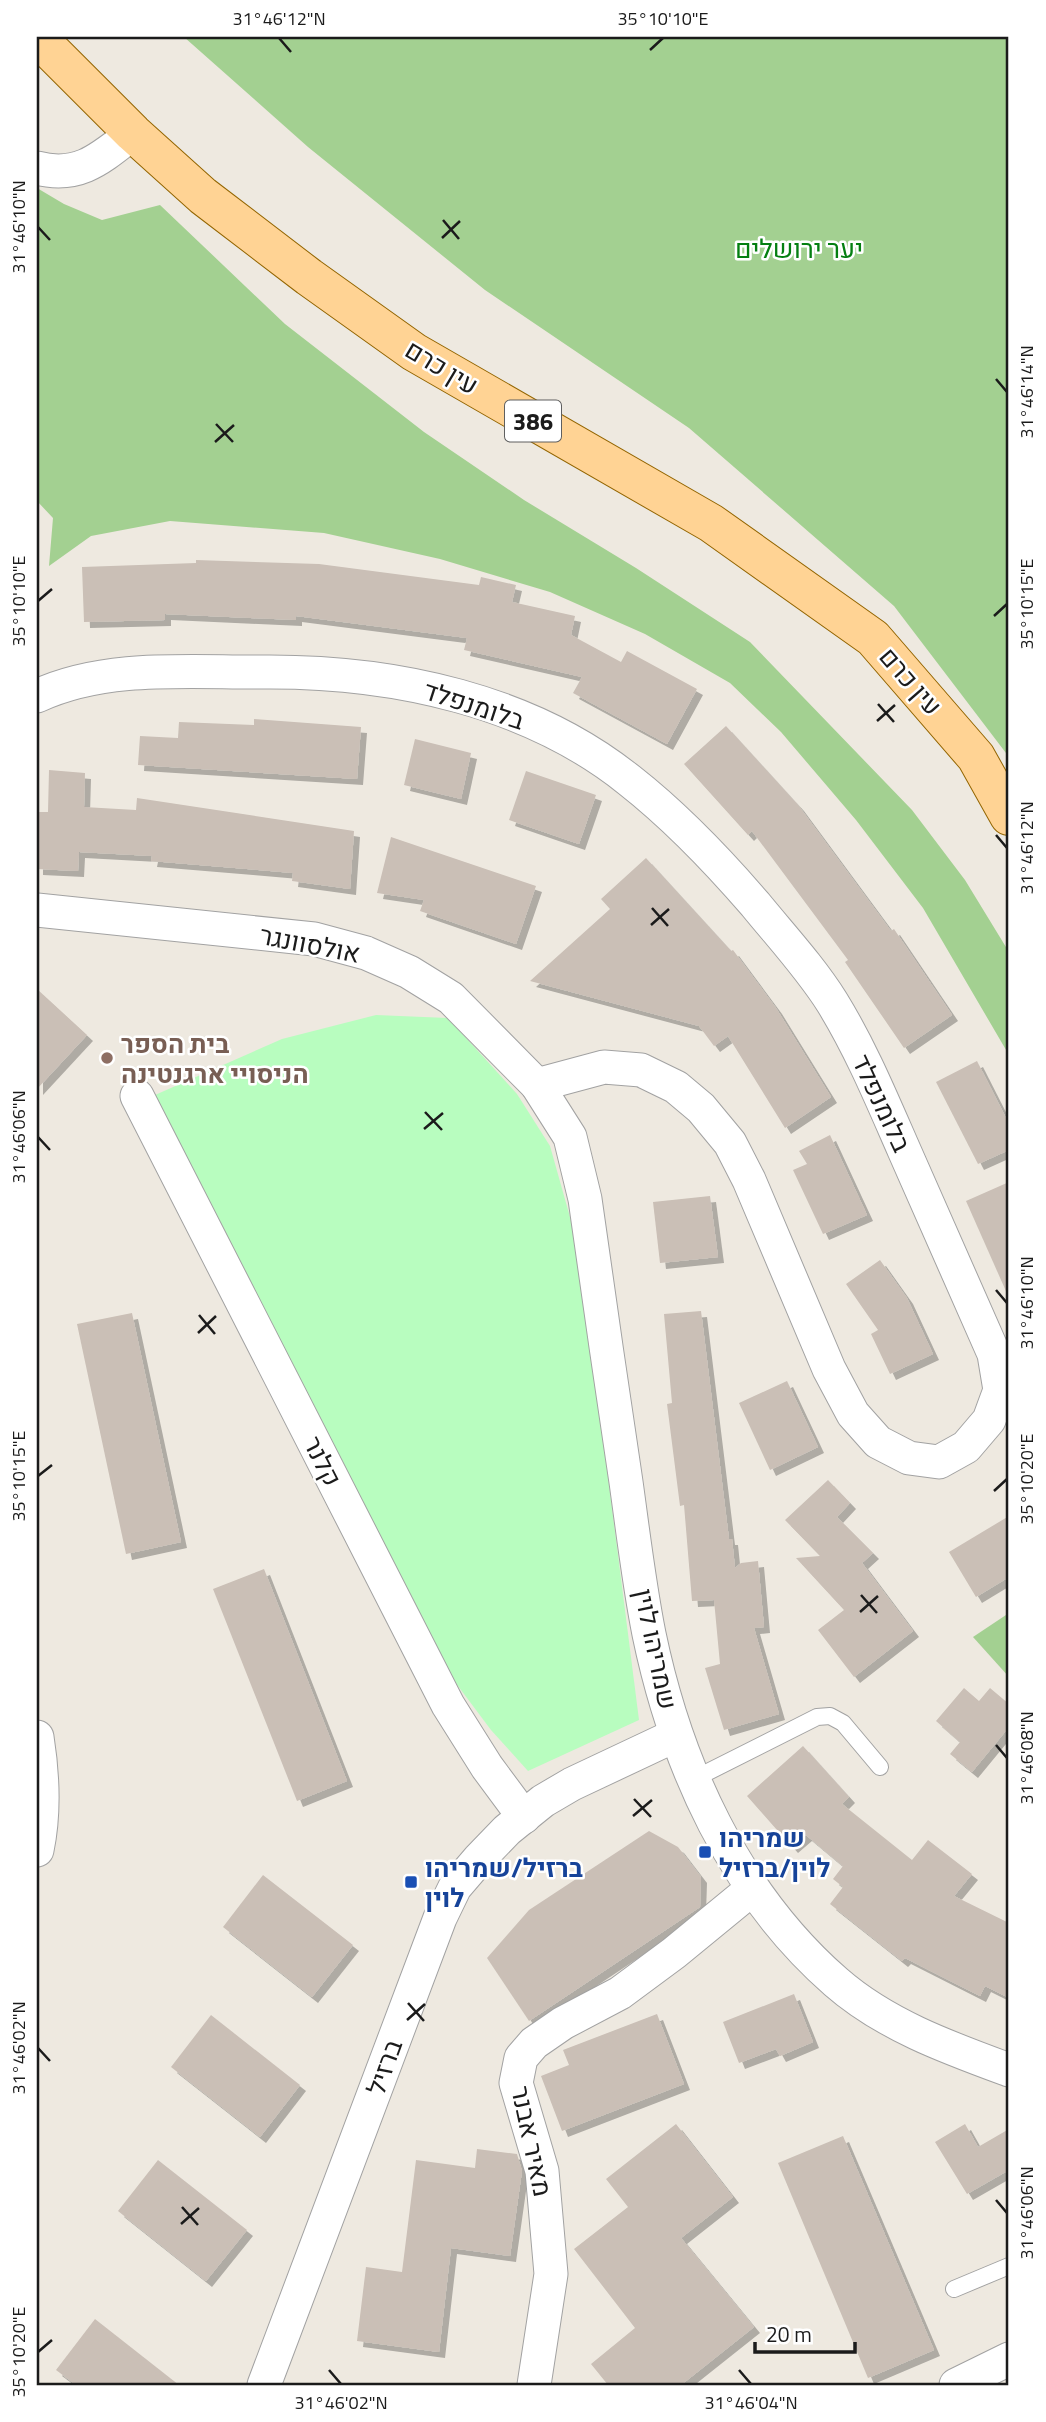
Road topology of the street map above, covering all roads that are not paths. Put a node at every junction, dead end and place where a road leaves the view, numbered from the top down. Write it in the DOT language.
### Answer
graph roads {
  1 [pos="37,37"];
  2 [pos="133,133"];
  3 [pos="37,168"];
  4 [pos="37,696"];
  5 [pos="1009,816"];
  6 [pos="37,910"];
  7 [pos="537,1085"];
  8 [pos="137,1096"];
  9 [pos="676,1735"];
  10 [pos="37,1737"];
  11 [pos="880,1767"];
  12 [pos="694,1779"];
  13 [pos="524,1817"];
  14 [pos="37,1850"];
  15 [pos="752,1889"];
  16 [pos="1009,2070"];
  17 [pos="1009,2266"];
  18 [pos="954,2289"];
  19 [pos="1009,2359"];
  20 [pos="264,2385"];
  21 [pos="534,2385"];
  22 [pos="956,2385"];
  1 -- 2 [label="main road, עין כרם / 386"];
  2 -- 3 [label="street"];
  2 -- 5 [label="main road, עין כרם / 386"];
  4 -- 7 [label="street, בלומנפלד"];
  6 -- 7 [label="street, אולסוונגר"];
  7 -- 9 [label="street, שמריהו לוין"];
  8 -- 13 [label="street, קלנר"];
  9 -- 12 [label="street, שמריהו לוין"];
  9 -- 13 [label="street, ברזיל"];
  10 -- 14 [label="street"];
  11 -- 12 [label="lane"];
  12 -- 15 [label="street, שמריהו לוין"];
  13 -- 20 [label="street, ברזיל"];
  15 -- 16 [label="street, שמריהו לוין"];
  15 -- 21 [label="street, מאיר אבנר"];
  17 -- 18 [label="lane"];
  19 -- 22 [label="street"];
}
